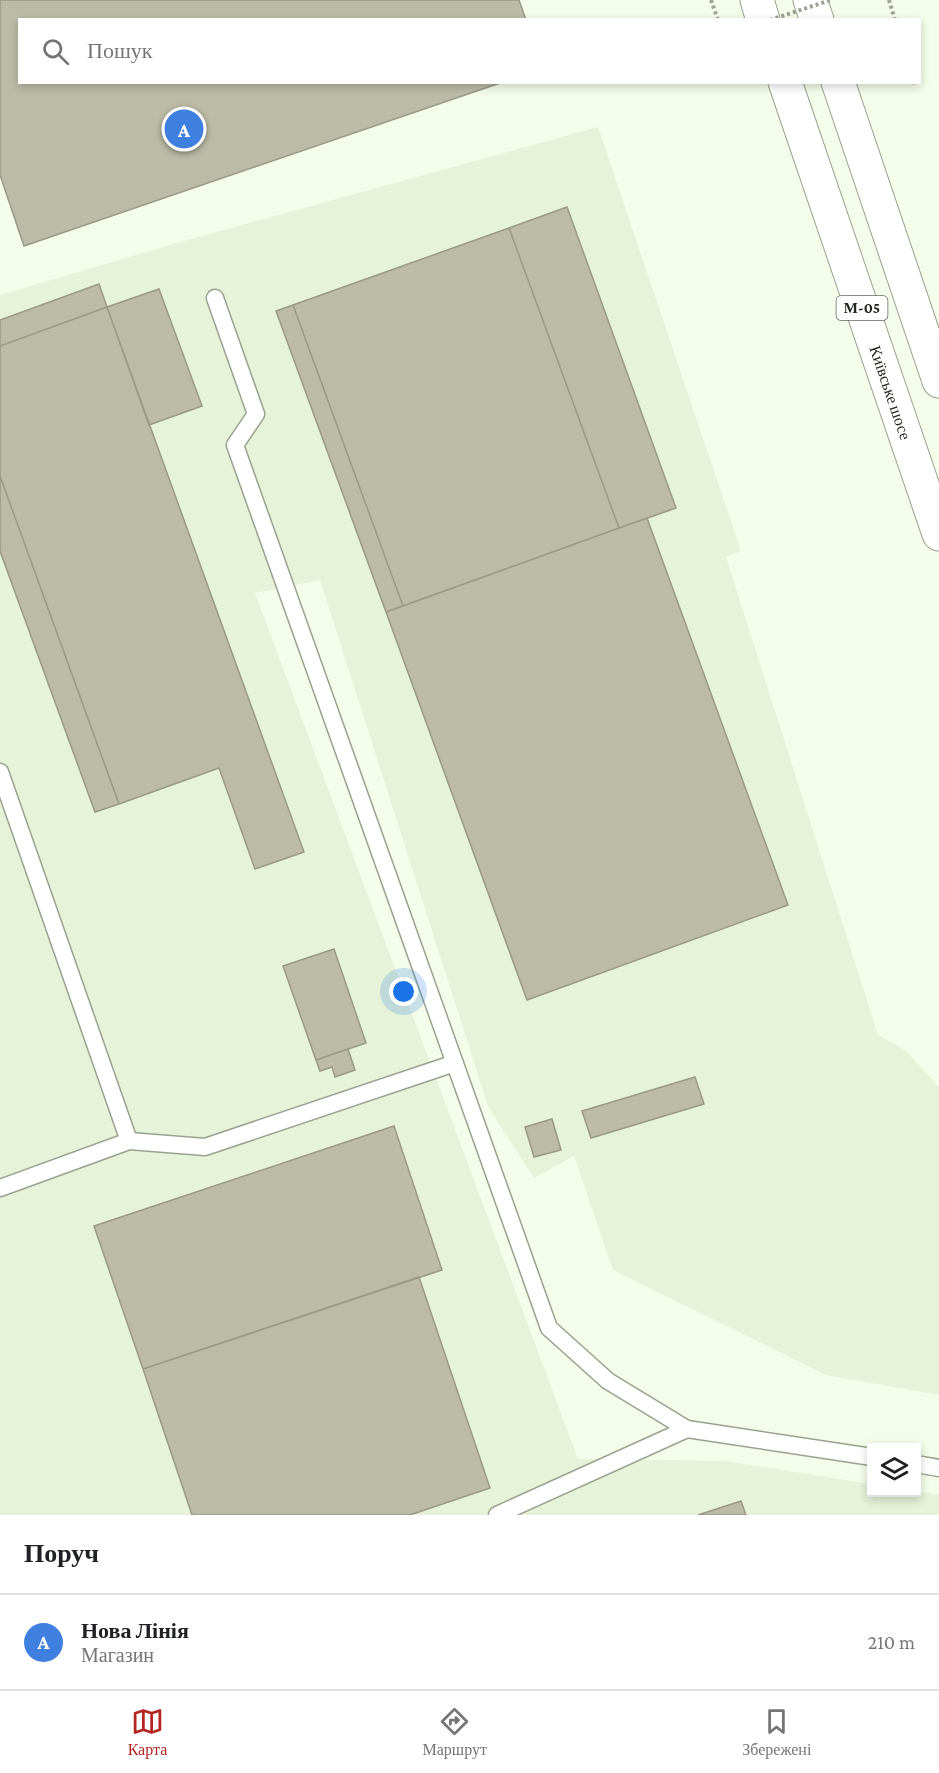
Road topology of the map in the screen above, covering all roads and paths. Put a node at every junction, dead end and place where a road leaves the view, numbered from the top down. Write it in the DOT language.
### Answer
graph roads {
  1 [pos="711,0"];
  2 [pos="757,0"];
  3 [pos="810,0"];
  4 [pos="831,0"];
  5 [pos="890,0"];
  6 [pos="717,18"];
  7 [pos="763,18"];
  8 [pos="776,18"];
  9 [pos="816,18"];
  10 [pos="894,18"];
  11 [pos="786,84"];
  12 [pos="839,84"];
  13 [pos="215,298"];
  14 [pos="939,381"];
  15 [pos="939,534"];
  16 [pos="0,772"];
  17 [pos="455,1063"];
  18 [pos="129,1141"];
  19 [pos="0,1188"];
  20 [pos="687,1429"];
  21 [pos="867,1456"];
  22 [pos="921,1465"];
  23 [pos="939,1468"];
  24 [pos="497,1515"];
  1 -- 6 [label="path"];
  2 -- 7 [label="main road"];
  3 -- 9 [label="main road"];
  4 -- 8 [label="path, bridge"];
  5 -- 10 [label="path"];
  11 -- 15 [label="main road, Київське шосе / М-05"];
  12 -- 14 [label="main road, М-05"];
  13 -- 17 [label="lane"];
  16 -- 18 [label="lane"];
  17 -- 18 [label="lane"];
  17 -- 20 [label="lane"];
  18 -- 19 [label="lane"];
  20 -- 21 [label="lane"];
  20 -- 24 [label="lane"];
  22 -- 23 [label="lane"];
}
